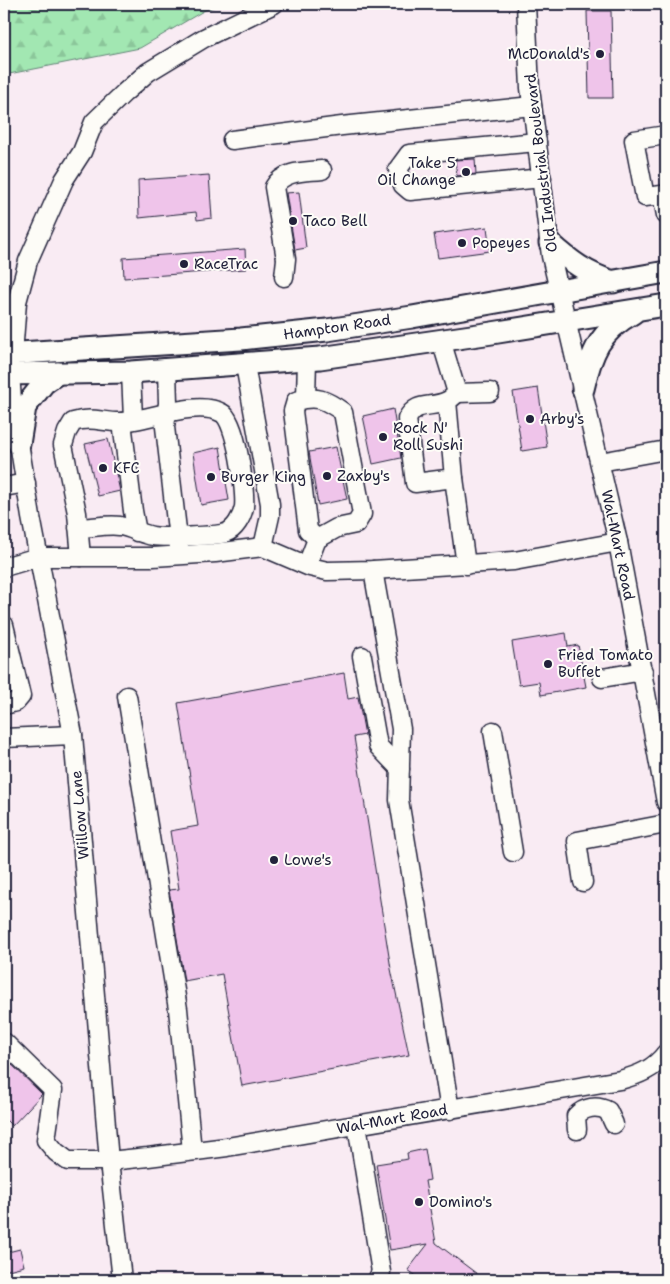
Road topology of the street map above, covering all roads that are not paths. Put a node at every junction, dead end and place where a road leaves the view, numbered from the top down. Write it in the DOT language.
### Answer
graph roads {
  1 [pos="274,4"];
  2 [pos="526,4"];
  3 [pos="532,106"];
  4 [pos="666,135"];
  5 [pos="232,140"];
  6 [pos="537,142"];
  7 [pos="322,170"];
  8 [pos="542,178"];
  9 [pos="664,195"];
  10 [pos="666,215"];
  11 [pos="550,243"];
  12 [pos="666,272"];
  13 [pos="284,277"];
  14 [pos="614,282"];
  15 [pos="561,291"];
  16 [pos="666,305"];
  17 [pos="640,310"];
  18 [pos="568,322"];
  19 [pos="441,340"];
  20 [pos="307,359"];
  21 [pos="8,362"];
  22 [pos="245,365"];
  23 [pos="167,370"];
  24 [pos="131,372"];
  25 [pos="58,373"];
  26 [pos="583,388"];
  27 [pos="490,392"];
  28 [pos="306,398"];
  29 [pos="452,398"];
  30 [pos="167,412"];
  31 [pos="128,421"];
  32 [pos="19,444"];
  33 [pos="666,450"];
  34 [pos="600,462"];
  35 [pos="454,478"];
  36 [pos="26,483"];
  37 [pos="4,487"];
  38 [pos="78,528"];
  39 [pos="137,532"];
  40 [pos="178,537"];
  41 [pos="317,539"];
  42 [pos="618,542"];
  43 [pos="263,548"];
  44 [pos="180,555"];
  45 [pos="81,557"];
  46 [pos="38,558"];
  47 [pos="466,564"];
  48 [pos="306,565"];
  49 [pos="4,567"];
  50 [pos="374,570"];
  51 [pos="4,625"];
  52 [pos="362,656"];
  53 [pos="643,671"];
  54 [pos="602,678"];
  55 [pos="127,696"];
  56 [pos="4,705"];
  57 [pos="492,731"];
  58 [pos="73,735"];
  59 [pos="4,738"];
  60 [pos="400,769"];
  61 [pos="666,802"];
  62 [pos="666,824"];
  63 [pos="513,852"];
  64 [pos="583,882"];
  65 [pos="4,1042"];
  66 [pos="666,1053"];
  67 [pos="450,1110"];
  68 [pos="614,1124"];
  69 [pos="357,1125"];
  70 [pos="577,1130"];
  71 [pos="192,1151"];
  72 [pos="109,1161"];
  73 [pos="122,1280"];
  74 [pos="377,1280"];
  1 -- 21 [label="street, Willow Lane"];
  2 -- 3 [label="street, Old Industrial Boulevard"];
  3 -- 5 [label="street"];
  3 -- 6 [label="street, Old Industrial Boulevard"];
  4 -- 9 [label="street"];
  6 -- 8 [label="street, Old Industrial Boulevard"];
  6 -- 8 [label="street"];
  7 -- 13 [label="street"];
  8 -- 11 [label="street, Old Industrial Boulevard"];
  9 -- 10 [label="street"];
  11 -- 14 [label="main road"];
  11 -- 15 [label="street, Old Industrial Boulevard"];
  12 -- 14 [label="main road, Hampton Road"];
  14 -- 15 [label="main road, Hampton Road"];
  15 -- 18 [label="street, Wal-Mart Road"];
  15 -- 21 [label="main road, Hampton Road"];
  16 -- 17 [label="main road, Hampton Road"];
  17 -- 18 [label="main road, Hampton Road"];
  17 -- 26 [label="main road"];
  18 -- 19 [label="main road, Hampton Road"];
  18 -- 26 [label="street, Wal-Mart Road"];
  19 -- 20 [label="main road, Hampton Road"];
  19 -- 29 [label="street"];
  20 -- 22 [label="main road, Hampton Road"];
  20 -- 28 [label="street"];
  21 -- 25 [label="main road, Hampton Road"];
  21 -- 32 [label="street, Willow Lane"];
  22 -- 23 [label="main road, Hampton Road"];
  22 -- 43 [label="street"];
  23 -- 24 [label="main road, Hampton Road"];
  23 -- 30 [label="street"];
  24 -- 25 [label="main road, Hampton Road"];
  24 -- 31 [label="street"];
  25 -- 32 [label="main road"];
  26 -- 34 [label="street, Wal-Mart Road"];
  27 -- 29 [label="street"];
  28 -- 41 [label="street"];
  28 -- 41 [label="street"];
  29 -- 35 [label="street"];
  29 -- 35 [label="street"];
  30 -- 31 [label="street"];
  30 -- 40 [label="street"];
  30 -- 40 [label="street"];
  31 -- 38 [label="street"];
  31 -- 39 [label="street"];
  32 -- 36 [label="street, Willow Lane"];
  33 -- 34 [label="street"];
  34 -- 42 [label="street, Wal-Mart Road"];
  35 -- 47 [label="street"];
  36 -- 37 [label="street"];
  36 -- 46 [label="street, Willow Lane"];
  38 -- 39 [label="street"];
  38 -- 45 [label="street"];
  39 -- 40 [label="street"];
  40 -- 44 [label="street"];
  41 -- 48 [label="street"];
  42 -- 47 [label="street"];
  42 -- 53 [label="street, Wal-Mart Road"];
  43 -- 44 [label="street"];
  43 -- 48 [label="street"];
  44 -- 45 [label="street"];
  45 -- 46 [label="street"];
  46 -- 49 [label="street"];
  46 -- 58 [label="street, Willow Lane"];
  47 -- 50 [label="street"];
  48 -- 50 [label="street"];
  50 -- 60 [label="street"];
  51 -- 56 [label="street"];
  52 -- 60 [label="street"];
  53 -- 54 [label="street"];
  53 -- 61 [label="street, Wal-Mart Road"];
  55 -- 71 [label="street"];
  57 -- 63 [label="street"];
  58 -- 59 [label="street"];
  58 -- 72 [label="street, Willow Lane"];
  60 -- 67 [label="street"];
  62 -- 64 [label="street"];
  65 -- 72 [label="street, Wal-Mart Road"];
  66 -- 67 [label="street, Wal-Mart Road"];
  67 -- 69 [label="street, Wal-Mart Road"];
  68 -- 70 [label="street"];
  69 -- 71 [label="street, Wal-Mart Road"];
  69 -- 74 [label="street"];
  71 -- 72 [label="street, Wal-Mart Road"];
  72 -- 73 [label="street, Willow Lane"];
}
